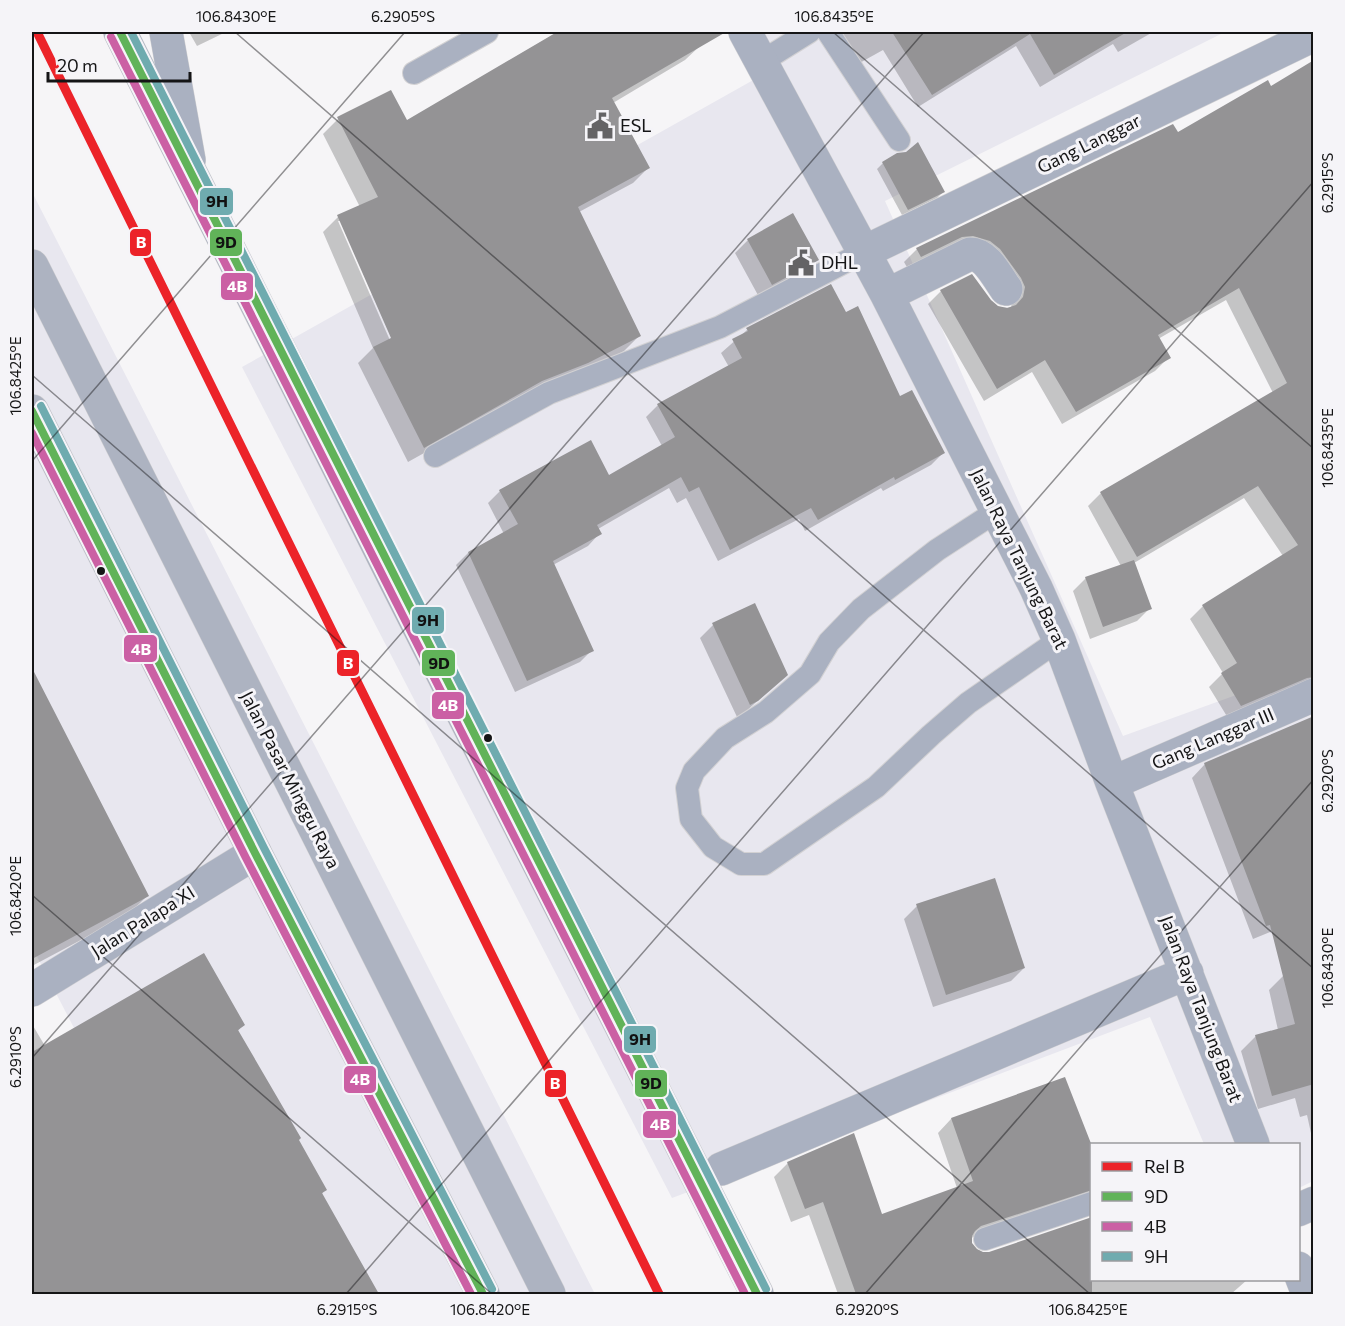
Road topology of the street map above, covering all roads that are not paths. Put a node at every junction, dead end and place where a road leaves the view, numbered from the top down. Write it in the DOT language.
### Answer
graph roads {
  1 [pos="120,32"];
  2 [pos="166,32"];
  3 [pos="487,32"];
  4 [pos="745,32"];
  5 [pos="809,32"];
  6 [pos="828,32"];
  7 [pos="1314,35"];
  8 [pos="761,62"];
  9 [pos="414,73"];
  10 [pos="899,140"];
  11 [pos="190,168"];
  12 [pos="864,252"];
  13 [pos="32,266"];
  14 [pos="1006,289"];
  15 [pos="887,295"];
  16 [pos="32,411"];
  17 [pos="435,456"];
  18 [pos="997,511"];
  19 [pos="1059,640"];
  20 [pos="1314,695"];
  21 [pos="1112,783"];
  22 [pos="255,853"];
  23 [pos="1187,973"];
  24 [pos="32,990"];
  25 [pos="1253,1143"];
  26 [pos="721,1169"];
  27 [pos="1314,1203"];
  28 [pos="1090,1204"];
  29 [pos="1300,1210"];
  30 [pos="985,1239"];
  31 [pos="1300,1271"];
  32 [pos="483,1294"];
  33 [pos="549,1294"];
  34 [pos="757,1294"];
  35 [pos="1308,1294"];
  1 -- 11 [label="main road"];
  2 -- 11 [label="street"];
  3 -- 9 [label="lane"];
  4 -- 8 [label="street, Jalan Raya Tanjung Barat"];
  5 -- 8 [label="lane"];
  6 -- 10 [label="lane"];
  7 -- 12 [label="street, Gang Langgar"];
  8 -- 12 [label="street, Jalan Raya Tanjung Barat"];
  11 -- 34 [label="main road"];
  12 -- 15 [label="street, Jalan Raya Tanjung Barat"];
  12 -- 17 [label="lane"];
  13 -- 33 [label="main road, Jalan Pasar Minggu Raya"];
  14 -- 15 [label="street"];
  15 -- 18 [label="street, Jalan Raya Tanjung Barat"];
  16 -- 22 [label="main road"];
  18 -- 19 [label="street, Jalan Raya Tanjung Barat"];
  18 -- 19 [label="lane"];
  19 -- 21 [label="street, Jalan Raya Tanjung Barat"];
  20 -- 21 [label="street, Gang Langgar III"];
  21 -- 23 [label="street, Jalan Raya Tanjung Barat"];
  22 -- 24 [label="street, Jalan Palapa XI"];
  22 -- 32 [label="main road"];
  23 -- 25 [label="street, Jalan Raya Tanjung Barat"];
  23 -- 26 [label="street"];
  27 -- 29 [label="street"];
  28 -- 30 [label="lane"];
  31 -- 35 [label="street"];
}
